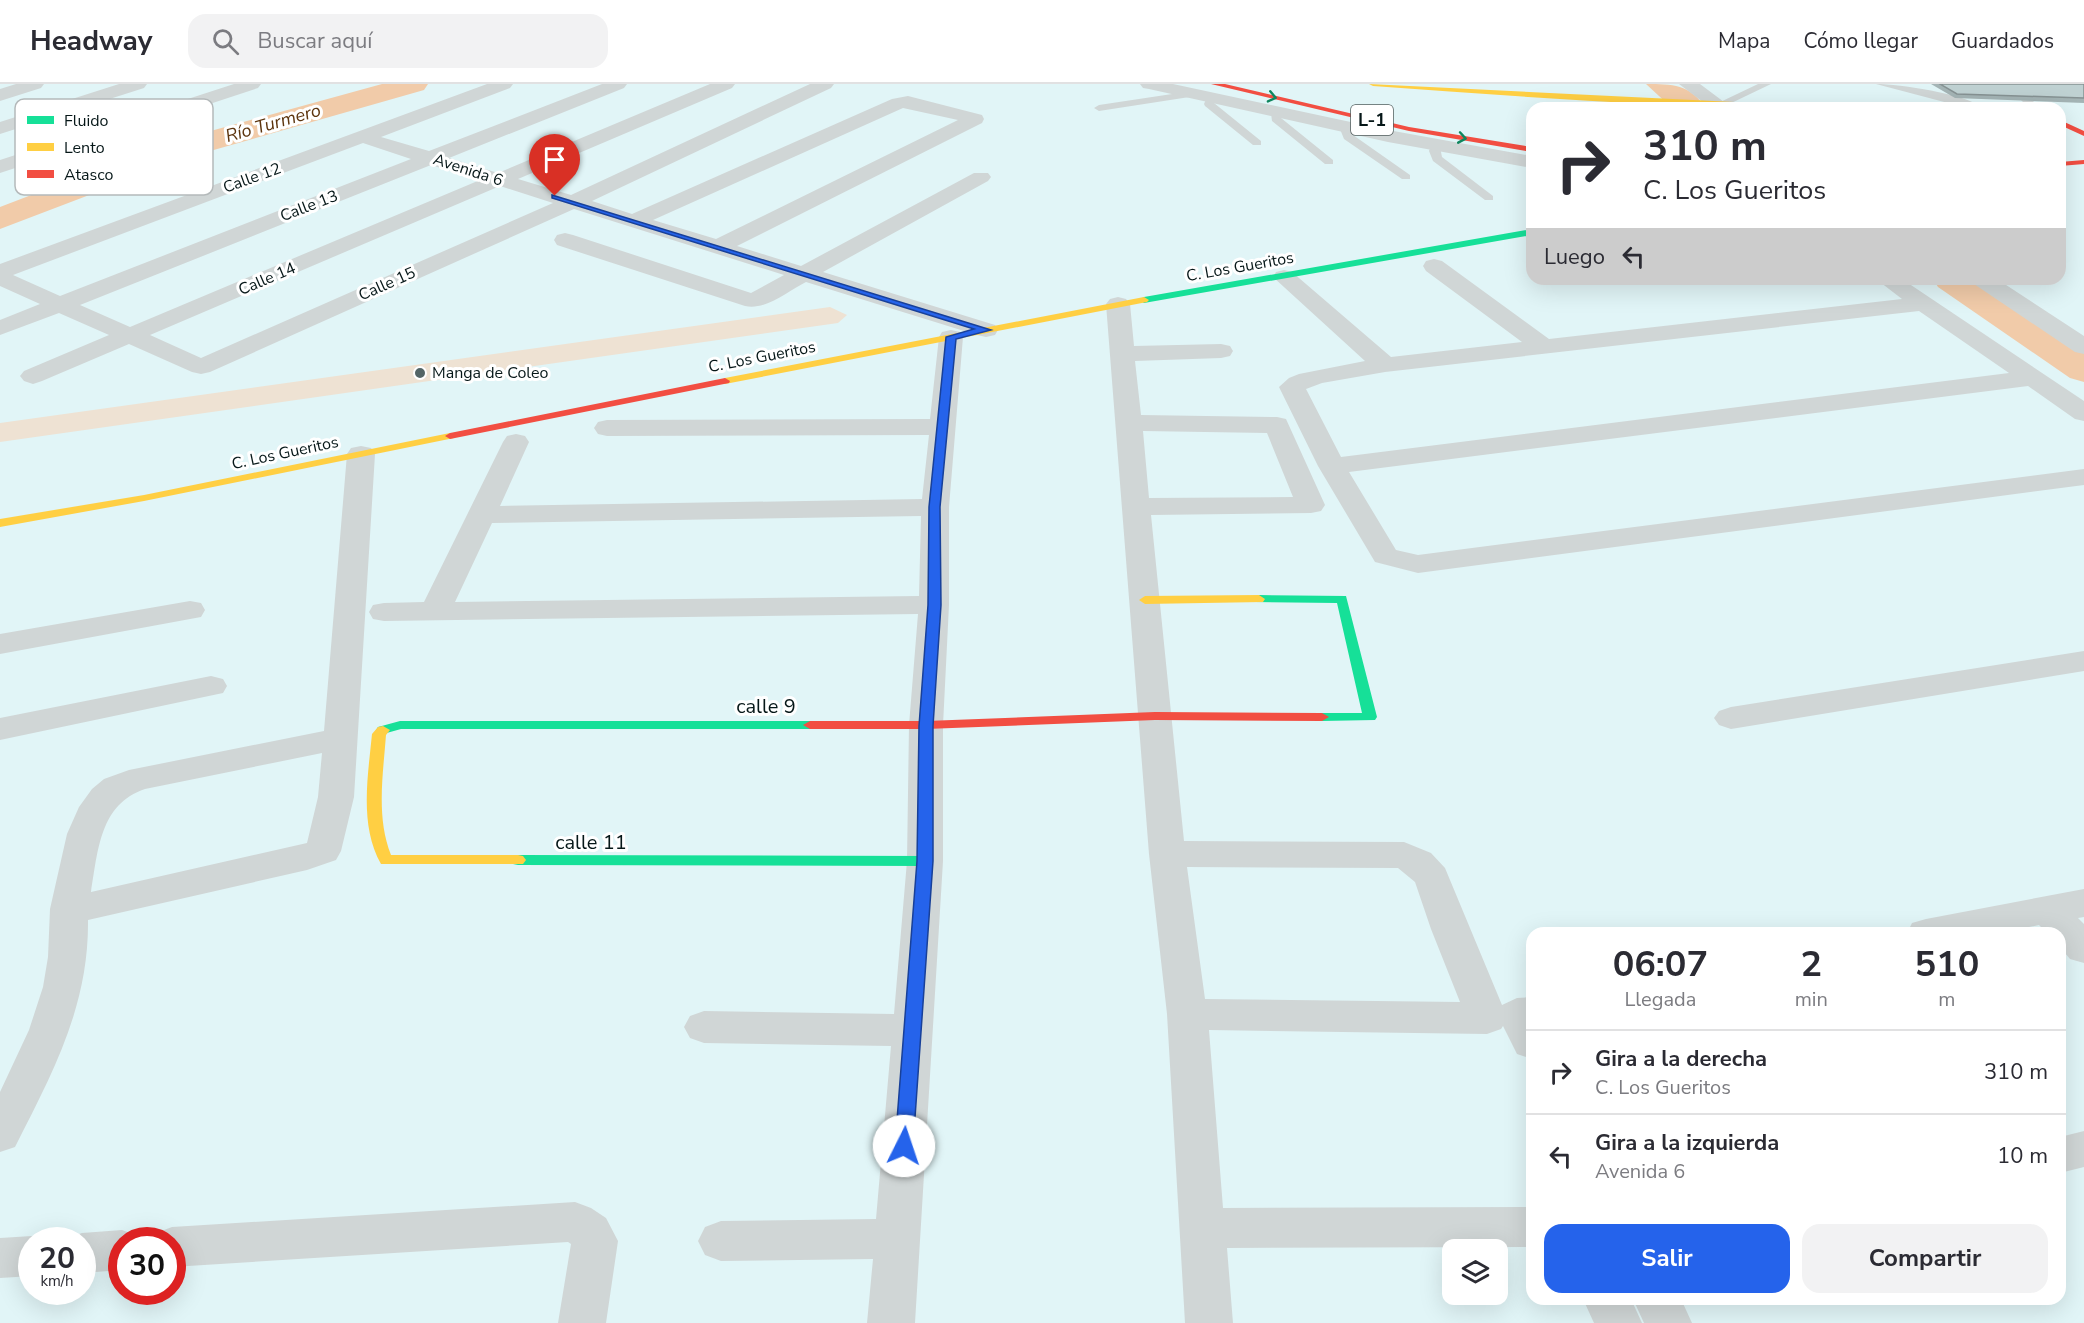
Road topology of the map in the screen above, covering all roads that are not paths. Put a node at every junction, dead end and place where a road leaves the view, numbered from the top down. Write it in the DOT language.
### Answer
graph roads {
  1 [pos="35,84"];
  2 [pos="138,84"];
  3 [pos="252,84"];
  4 [pos="504,84"];
  5 [pos="618,84"];
  6 [pos="726,84"];
  7 [pos="825,84"];
  8 [pos="1149,84"];
  9 [pos="1372,84"];
  10 [pos="1688,84"];
  11 [pos="1766,84"];
  12 [pos="1881,84"];
  13 [pos="1905,84"];
  14 [pos="2084,90"];
  15 [pos="1213,91"];
  16 [pos="1446,91"];
  17 [pos="1920,91"];
  18 [pos="1192,94"];
  19 [pos="0,95"];
  20 [pos="1402,98"];
  21 [pos="91,99"];
  22 [pos="206,99"];
  23 [pos="1636,102"];
  24 [pos="1715,102"];
  25 [pos="1726,102"];
  26 [pos="1958,102"];
  27 [pos="2028,102"];
  28 [pos="1099,108"];
  29 [pos="1388,109"];
  30 [pos="1276,113"];
  31 [pos="2066,115"];
  32 [pos="2076,115"];
  33 [pos="15,123"];
  34 [pos="2066,125"];
  35 [pos="0,128"];
  36 [pos="1345,129"];
  37 [pos="1409,129"];
  38 [pos="2084,134"];
  39 [pos="362,137"];
  40 [pos="1257,143"];
  41 [pos="1435,147"];
  42 [pos="1526,149"];
  43 [pos="430,158"];
  44 [pos="1526,161"];
  45 [pos="15,162"];
  46 [pos="1329,162"];
  47 [pos="2081,162"];
  48 [pos="2066,163"];
  49 [pos="0,167"];
  50 [pos="981,177"];
  51 [pos="1406,177"];
  52 [pos="500,181"];
  53 [pos="213,193"];
  54 [pos="206,195"];
  55 [pos="1489,198"];
  56 [pos="573,202"];
  57 [pos="634,221"];
  58 [pos="1526,233"];
  59 [pos="565,240"];
  60 [pos="718,246"];
  61 [pos="1434,266"];
  62 [pos="0,272"];
  63 [pos="805,273"];
  64 [pos="1284,277"];
  65 [pos="0,278"];
  66 [pos="1896,285"];
  67 [pos="1991,285"];
  68 [pos="62,303"];
  69 [pos="1118,304"];
  70 [pos="1923,304"];
  71 [pos="0,328"];
  72 [pos="986,330"];
  73 [pos="132,335"];
  74 [pos="951,337"];
  75 [pos="2084,347"];
  76 [pos="1545,348"];
  77 [pos="1221,351"];
  78 [pos="1122,354"];
  79 [pos="1385,365"];
  80 [pos="33,376"];
  81 [pos="2033,378"];
  82 [pos="2084,413"];
  83 [pos="1129,423"];
  84 [pos="941,427"];
  85 [pos="607,428"];
  86 [pos="516,442"];
  87 [pos="361,454"];
  88 [pos="1332,466"];
  89 [pos="2084,477"];
  90 [pos="934,507"];
  91 [pos="1136,507"];
  92 [pos="481,515"];
  93 [pos="0,523"];
  94 [pos="1145,600"];
  95 [pos="934,605"];
  96 [pos="190,610"];
  97 [pos="384,612"];
  98 [pos="435,612"];
  99 [pos="0,644"];
  100 [pos="2084,661"];
  101 [pos="211,686"];
  102 [pos="1155,716"];
  103 [pos="1731,717"];
  104 [pos="926,726"];
  105 [pos="0,729"];
  106 [pos="379,734"];
  107 [pos="340,739"];
  108 [pos="1167,854"];
  109 [pos="925,861"];
  110 [pos="2084,903"];
  111 [pos="69,909"];
  112 [pos="2047,909"];
  113 [pos="1956,927"];
  114 [pos="2064,927"];
  115 [pos="2066,930"];
  116 [pos="2084,949"];
  117 [pos="1526,1012"];
  118 [pos="1187,1014"];
  119 [pos="704,1027"];
  120 [pos="913,1030"];
  121 [pos="1526,1031"];
  122 [pos="0,1134"];
  123 [pos="2084,1149"];
  124 [pos="2066,1154"];
  125 [pos="1526,1227"];
  126 [pos="1201,1228"];
  127 [pos="898,1239"];
  128 [pos="721,1240"];
  129 [pos="186,1246"];
  130 [pos="18,1257"];
  131 [pos="0,1258"];
  132 [pos="1610,1305"];
  133 [pos="1660,1305"];
  134 [pos="582,1323"];
  135 [pos="891,1323"];
  136 [pos="1209,1323"];
  137 [pos="1618,1323"];
  138 [pos="1668,1323"];
  1 -- 19 [label="street"];
  2 -- 21 [label="street"];
  3 -- 22 [label="street"];
  4 -- 39 [label="street, Calle 12"];
  5 -- 43 [label="street, Calle 13"];
  6 -- 52 [label="street, Calle 14"];
  7 -- 56 [label="street, Calle 15"];
  8 -- 18 [label="street"];
  9 -- 16 [label="street, L-1"];
  10 -- 24 [label="street"];
  11 -- 25 [label="lane"];
  12 -- 17 [label="lane"];
  13 -- 17 [label="lane"];
  14 -- 27 [label="lane"];
  15 -- 18 [label="street"];
  15 -- 30 [label="street"];
  15 -- 37 [label="street, L-1, one-way"];
  15 -- 40 [label="lane"];
  16 -- 20 [label="street"];
  16 -- 23 [label="street, L-1"];
  17 -- 26 [label="lane"];
  18 -- 28 [label="lane"];
  29 -- 37 [label="street"];
  30 -- 36 [label="street"];
  30 -- 46 [label="lane"];
  31 -- 32 [label="street"];
  33 -- 35 [label="street"];
  34 -- 38 [label="street"];
  36 -- 41 [label="street"];
  36 -- 51 [label="lane"];
  37 -- 42 [label="street, L-1, one-way"];
  39 -- 43 [label="street, Avenida 6"];
  39 -- 53 [label="street, Calle 12"];
  41 -- 44 [label="street"];
  41 -- 55 [label="lane"];
  43 -- 52 [label="street, Avenida 6"];
  43 -- 68 [label="street, Calle 13"];
  45 -- 49 [label="street"];
  47 -- 48 [label="street"];
  50 -- 63 [label="street"];
  52 -- 56 [label="street, Avenida 6"];
  52 -- 73 [label="street, Calle 14"];
  54 -- 62 [label="street, Calle 12"];
  56 -- 57 [label="street, Avenida 6"];
  56 -- 73 [label="street, Calle 15"];
  57 -- 60 [label="street, Avenida 6"];
  57 -- 60 [label="street"];
  58 -- 64 [label="street, C. Los Gueritos"];
  59 -- 63 [label="street"];
  60 -- 63 [label="street, Avenida 6"];
  61 -- 76 [label="street"];
  63 -- 72 [label="street, Avenida 6"];
  64 -- 69 [label="street, C. Los Gueritos"];
  64 -- 79 [label="street"];
  65 -- 68 [label="street"];
  66 -- 70 [label="street"];
  67 -- 75 [label="street"];
  68 -- 71 [label="street, Calle 13"];
  68 -- 73 [label="street"];
  69 -- 72 [label="street, C. Los Gueritos"];
  69 -- 78 [label="street"];
  70 -- 76 [label="street"];
  70 -- 81 [label="street"];
  72 -- 74 [label="street, C. Los Gueritos"];
  73 -- 80 [label="street, Calle 14"];
  74 -- 84 [label="street"];
  74 -- 87 [label="street, C. Los Gueritos"];
  76 -- 79 [label="street"];
  77 -- 78 [label="street"];
  78 -- 83 [label="street"];
  79 -- 88 [label="street"];
  81 -- 82 [label="street"];
  81 -- 88 [label="street"];
  83 -- 91 [label="street"];
  83 -- 91 [label="street"];
  84 -- 85 [label="street"];
  84 -- 90 [label="street"];
  86 -- 92 [label="street"];
  87 -- 93 [label="street, C. Los Gueritos"];
  87 -- 107 [label="street"];
  88 -- 89 [label="street"];
  90 -- 92 [label="street"];
  90 -- 95 [label="street"];
  91 -- 94 [label="street"];
  92 -- 98 [label="street"];
  94 -- 102 [label="street"];
  94 -- 102 [label="street, calle 9"];
  95 -- 98 [label="street"];
  95 -- 104 [label="street"];
  96 -- 99 [label="street"];
  97 -- 98 [label="street"];
  100 -- 103 [label="street"];
  101 -- 105 [label="street"];
  102 -- 104 [label="street, calle 9"];
  102 -- 108 [label="street"];
  104 -- 106 [label="street, calle 9"];
  104 -- 109 [label="street"];
  106 -- 109 [label="street, calle 11"];
  107 -- 111 [label="street"];
  107 -- 111 [label="street"];
  108 -- 118 [label="street"];
  108 -- 118 [label="street"];
  109 -- 120 [label="street"];
  110 -- 112 [label="street"];
  111 -- 122 [label="street"];
  112 -- 113 [label="street"];
  112 -- 114 [label="street"];
  115 -- 116 [label="street"];
  117 -- 121 [label="street"];
  118 -- 126 [label="street"];
  119 -- 120 [label="street"];
  120 -- 127 [label="street"];
  123 -- 124 [label="street"];
  125 -- 126 [label="street"];
  126 -- 136 [label="street"];
  127 -- 128 [label="street"];
  127 -- 135 [label="street"];
  129 -- 134 [label="street"];
  130 -- 131 [label="street"];
  132 -- 137 [label="street"];
  133 -- 138 [label="street"];
}
